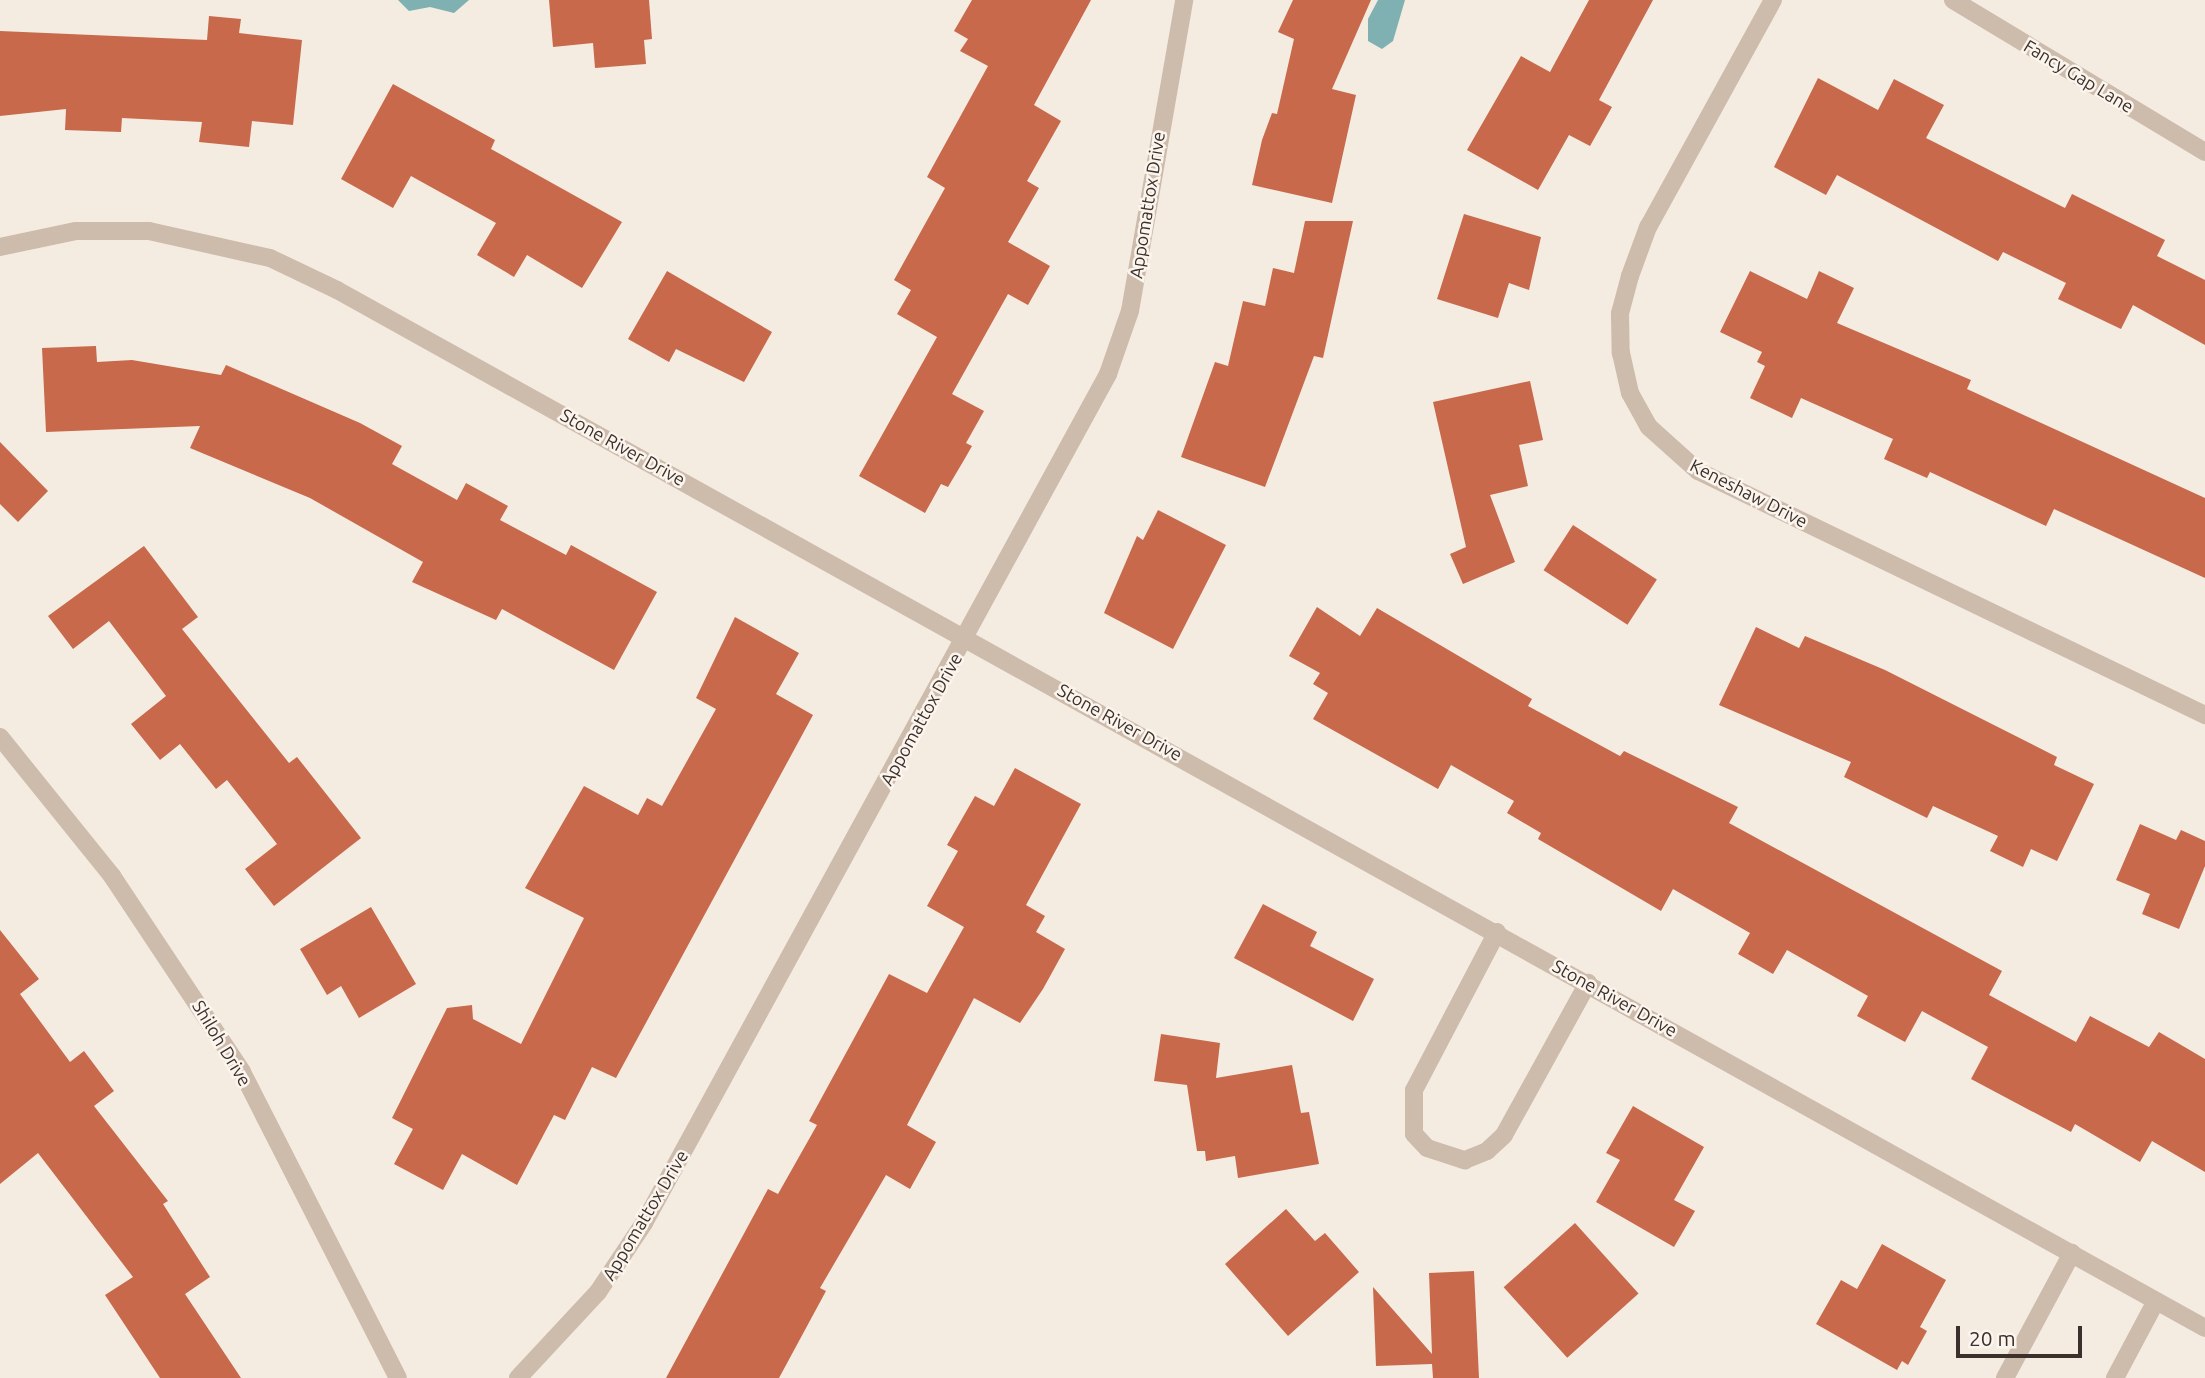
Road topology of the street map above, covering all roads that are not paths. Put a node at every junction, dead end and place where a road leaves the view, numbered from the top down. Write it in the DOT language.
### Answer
graph roads {
  1 [pos="1184,0"];
  2 [pos="1773,0"];
  3 [pos="1953,0"];
  4 [pos="2205,152"];
  5 [pos="0,247"];
  6 [pos="967,636"];
  7 [pos="2205,715"];
  8 [pos="0,737"];
  9 [pos="1497,932"];
  10 [pos="1588,984"];
  11 [pos="2072,1253"];
  12 [pos="2155,1301"];
  13 [pos="2205,1328"];
  14 [pos="398,1378"];
  15 [pos="518,1378"];
  16 [pos="2005,1378"];
  17 [pos="2115,1378"];
  1 -- 6 [label="street, Appomattox Drive"];
  2 -- 7 [label="street, Keneshaw Drive"];
  3 -- 4 [label="street, Fancy Gap Lane"];
  5 -- 6 [label="street, Stone River Drive"];
  6 -- 9 [label="street, Stone River Drive"];
  6 -- 15 [label="street, Appomattox Drive"];
  8 -- 14 [label="street, Shiloh Drive"];
  9 -- 10 [label="street, Stone River Drive"];
  9 -- 10 [label="street"];
  10 -- 11 [label="street, Stone River Drive"];
  11 -- 12 [label="street, Stone River Drive"];
  11 -- 16 [label="street"];
  12 -- 13 [label="street, Stone River Drive"];
  12 -- 17 [label="street"];
}
